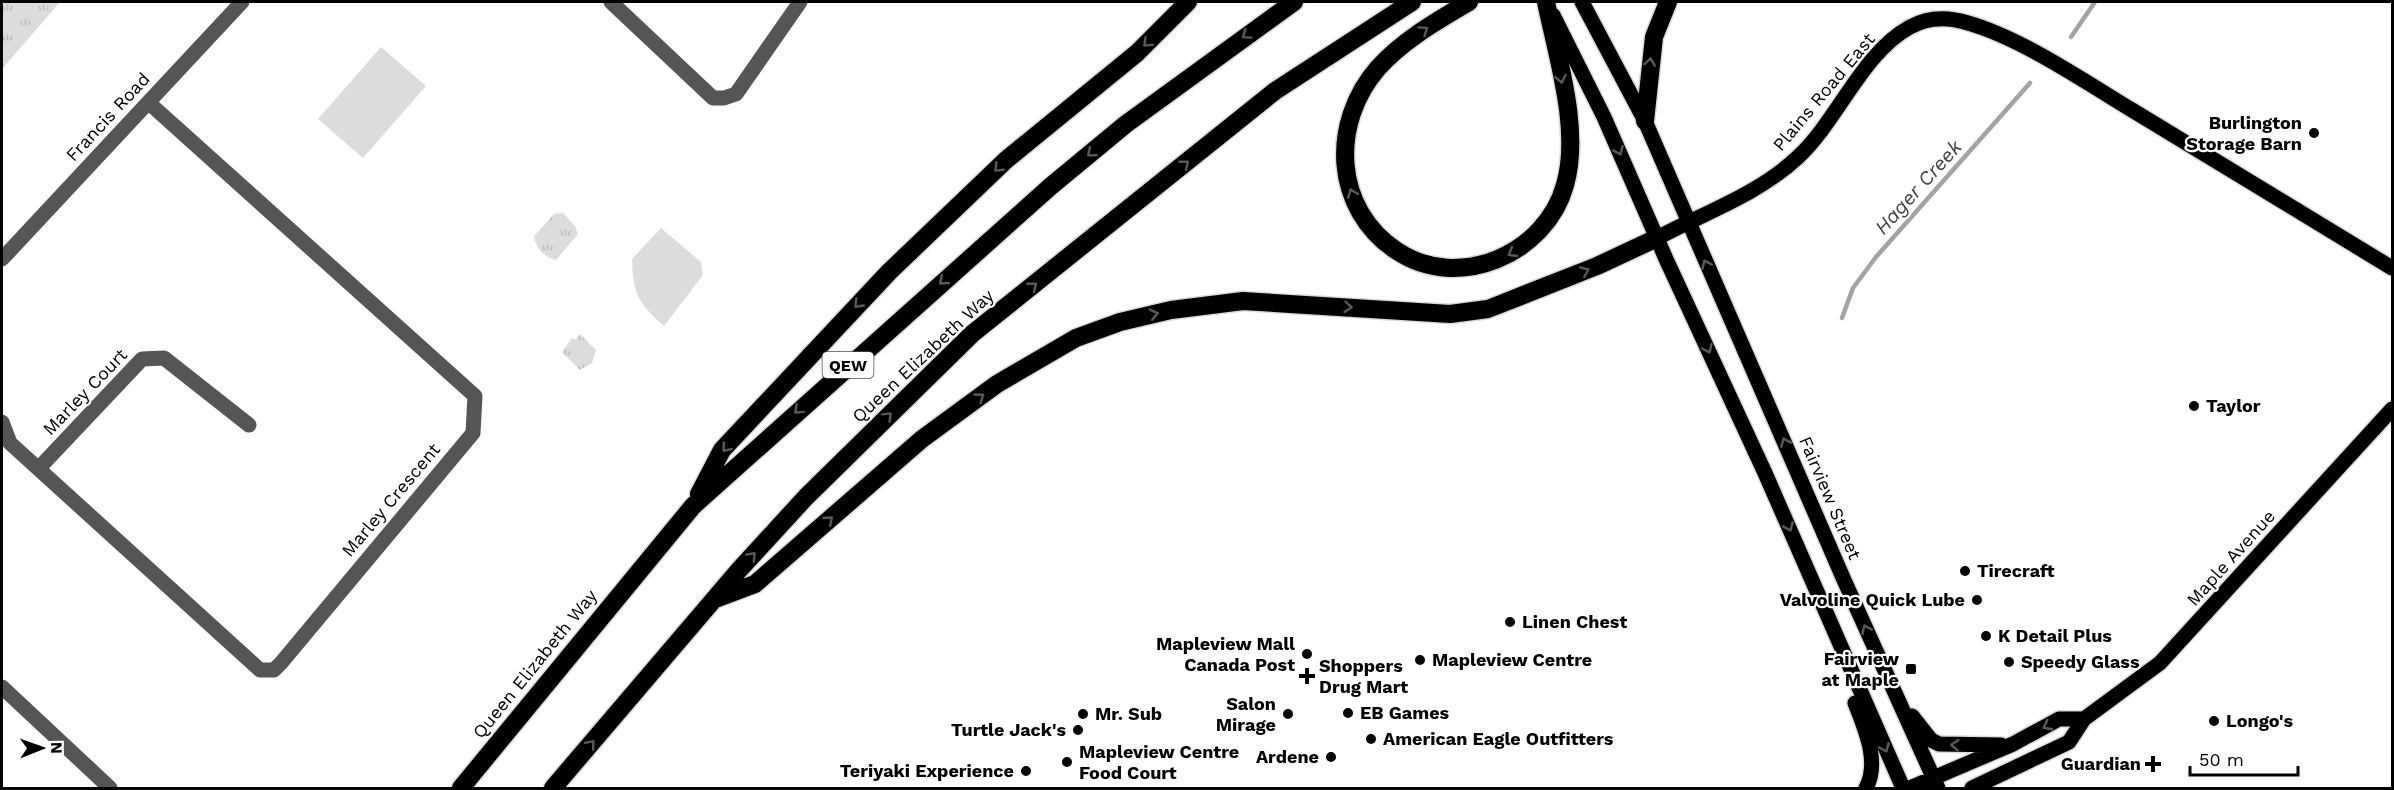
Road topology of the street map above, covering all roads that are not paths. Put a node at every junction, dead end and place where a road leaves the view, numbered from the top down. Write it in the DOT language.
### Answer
graph roads {
  1 [pos="242,2"];
  2 [pos="611,2"];
  3 [pos="800,2"];
  4 [pos="1188,2"];
  5 [pos="1294,2"];
  6 [pos="1412,2"];
  7 [pos="1469,2"];
  8 [pos="1546,2"];
  9 [pos="1582,2"];
  10 [pos="1668,2"];
  11 [pos="149,103"];
  12 [pos="1645,120"];
  13 [pos="1687,222"];
  14 [pos="1657,238"];
  15 [pos="2,259"];
  16 [pos="2392,268"];
  17 [pos="2392,409"];
  18 [pos="2,422"];
  19 [pos="249,425"];
  20 [pos="40,467"];
  21 [pos="693,506"];
  22 [pos="713,600"];
  23 [pos="1836,636"];
  24 [pos="1888,677"];
  25 [pos="2,687"];
  26 [pos="2084,719"];
  27 [pos="2013,744"];
  28 [pos="2023,765"];
  29 [pos="1936,784"];
  30 [pos="110,789"];
  31 [pos="461,789"];
  32 [pos="554,789"];
  33 [pos="1866,789"];
  34 [pos="1903,789"];
  35 [pos="1910,789"];
  36 [pos="1972,789"];
  37 [pos="1991,789"];
  1 -- 11 [label="street, Francis Road"];
  2 -- 3 [label="street"];
  4 -- 21 [label="highway, one-way"];
  5 -- 21 [label="highway, Queen Elizabeth Way / QEW, one-way"];
  22 -- 6 [label="highway, Queen Elizabeth Way, one-way"];
  8 -- 7 [label="highway, one-way"];
  8 -- 14 [label="main road, one-way"];
  9 -- 12 [label="main road"];
  12 -- 10 [label="highway, one-way"];
  11 -- 15 [label="street, Francis Road"];
  11 -- 20 [label="street, Marley Crescent"];
  12 -- 13 [label="main road"];
  13 -- 14 [label="main road, Plains Road East"];
  13 -- 16 [label="main road, Plains Road East"];
  24 -- 13 [label="main road, Fairview Street, one-way"];
  22 -- 14 [label="highway, one-way"];
  14 -- 23 [label="main road, one-way"];
  17 -- 26 [label="main road, Maple Avenue"];
  18 -- 20 [label="street, Marley Crescent"];
  19 -- 20 [label="street, Marley Court"];
  21 -- 31 [label="highway, Queen Elizabeth Way / QEW"];
  32 -- 22 [label="highway, Queen Elizabeth Way, one-way"];
  23 -- 33 [label="main road"];
  23 -- 34 [label="main road, one-way"];
  27 -- 24 [label="main road, one-way"];
  24 -- 29 [label="main road, Fairview Street"];
  25 -- 30 [label="street"];
  26 -- 27 [label="main road, one-way"];
  26 -- 28 [label="main road, Maple Avenue"];
  27 -- 29 [label="main road"];
  28 -- 36 [label="main road, Maple Avenue"];
  28 -- 37 [label="main road"];
  29 -- 35 [label="main road"];
}
